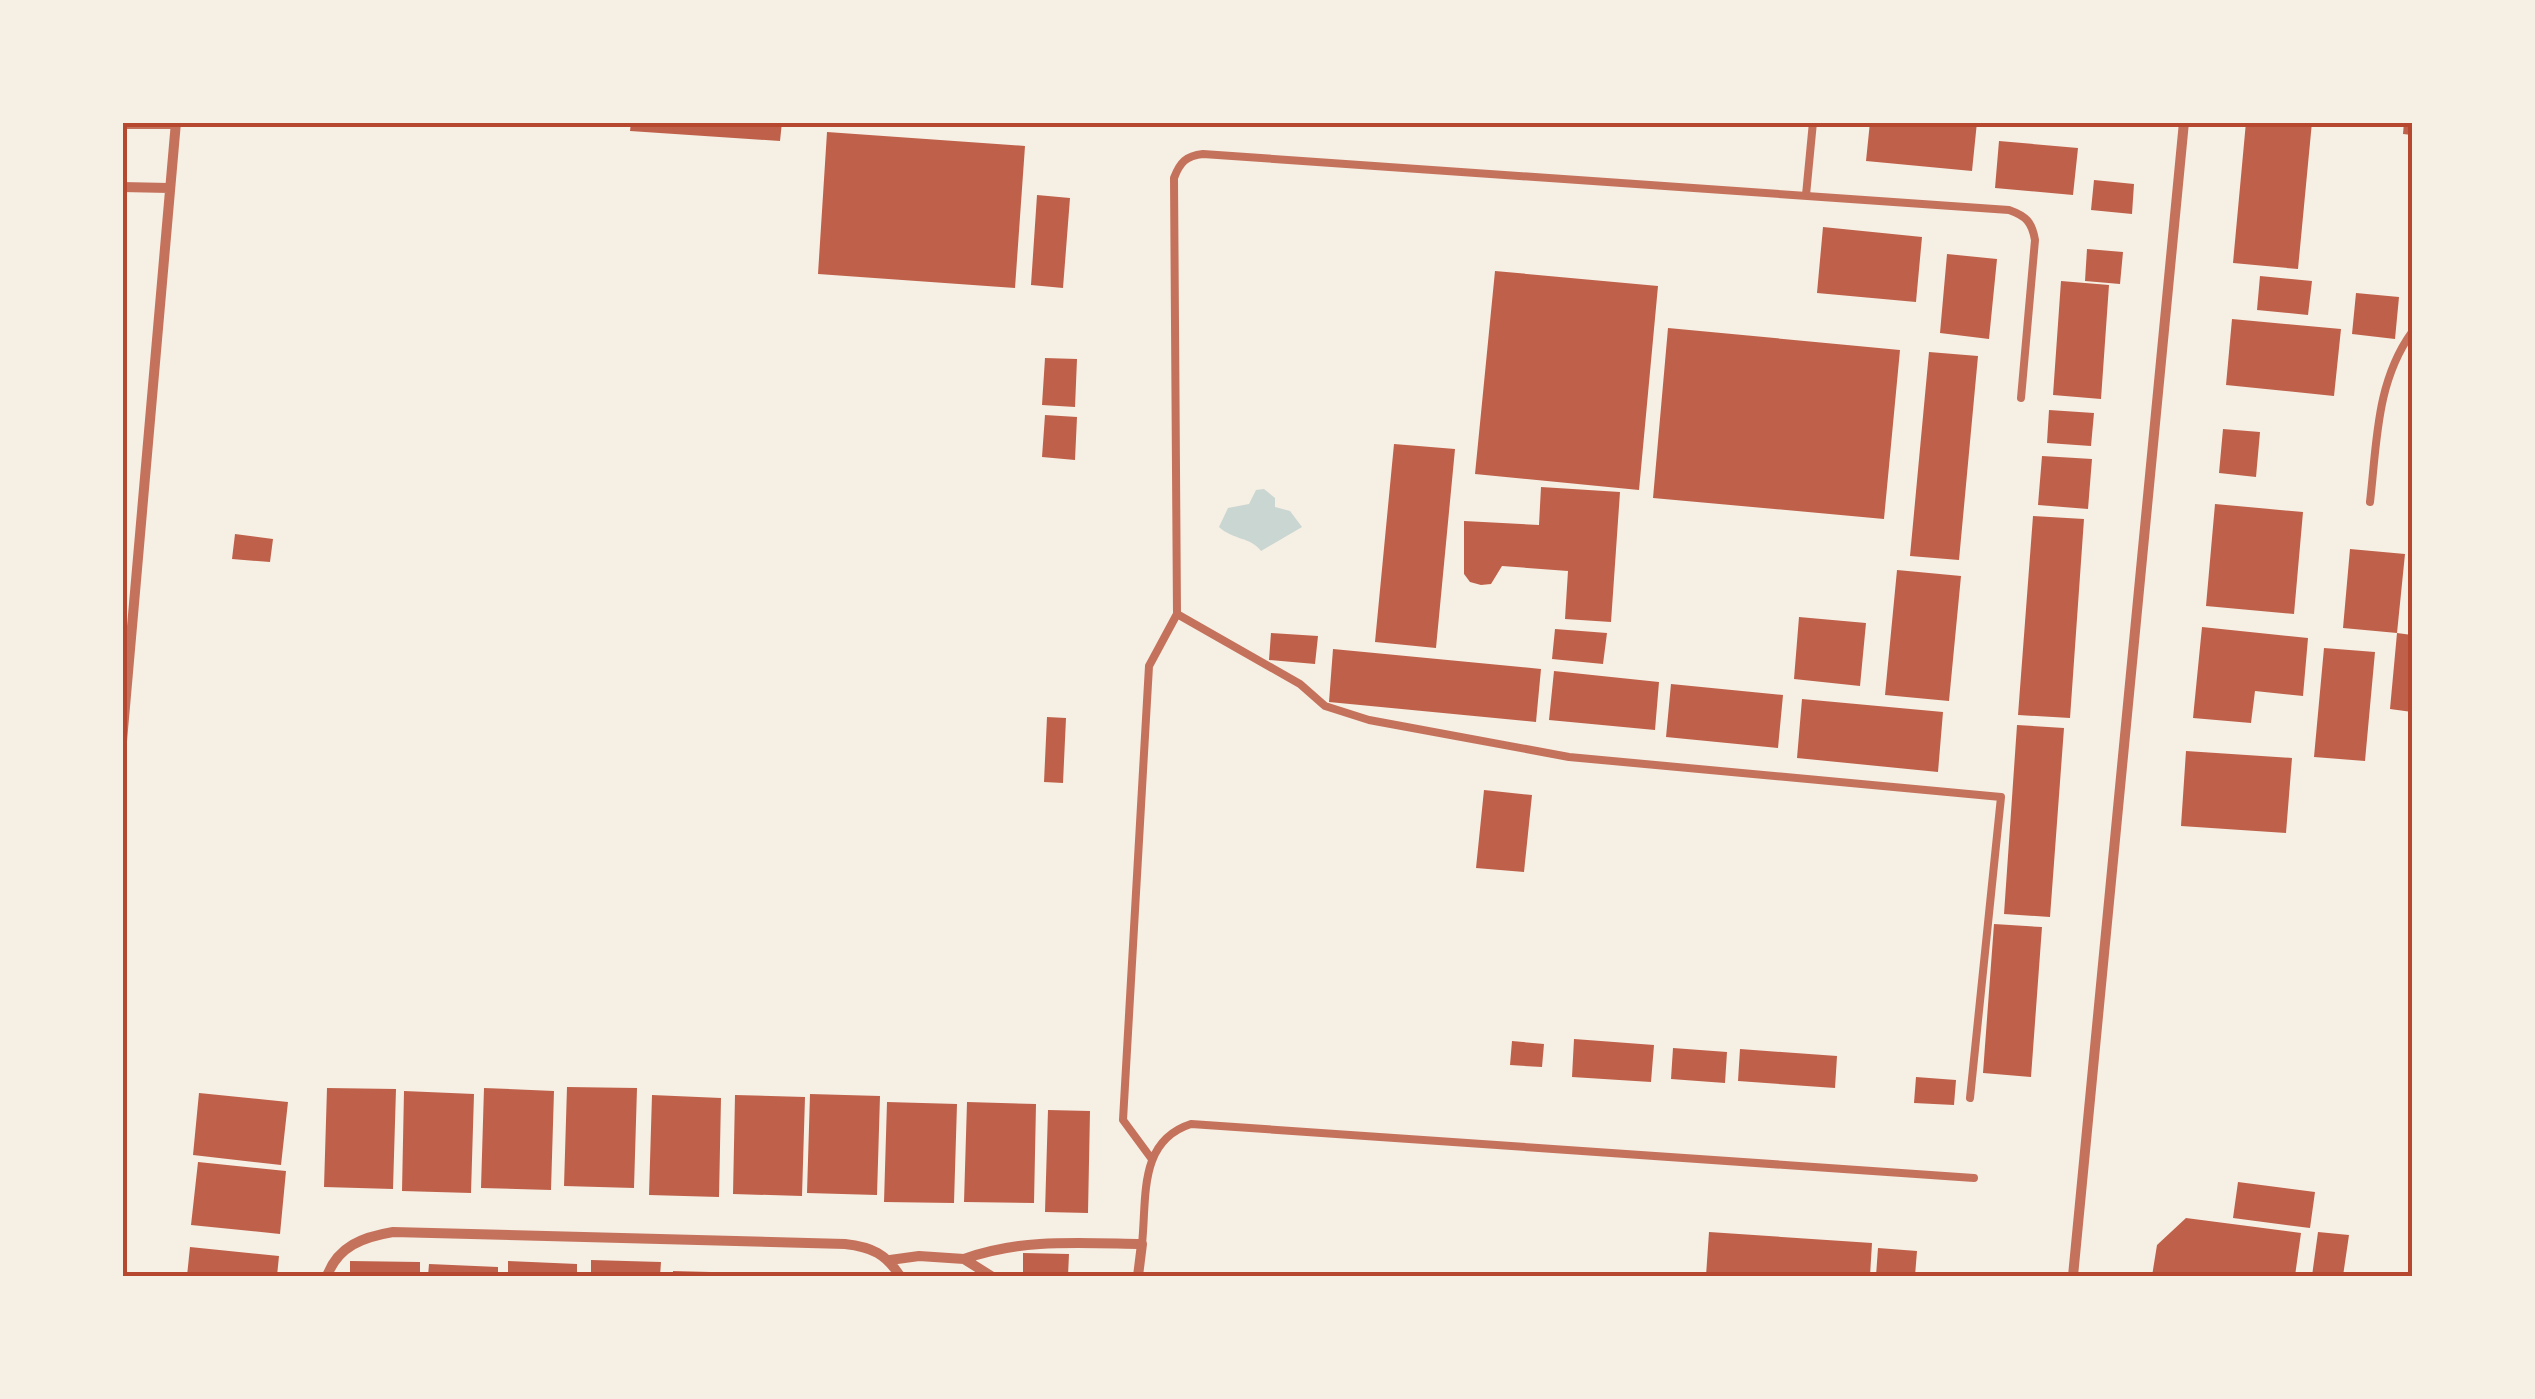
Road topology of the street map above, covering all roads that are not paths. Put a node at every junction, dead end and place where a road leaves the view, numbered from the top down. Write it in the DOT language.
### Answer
graph roads {
  1 [pos="1813,122"];
  2 [pos="2184,122"];
  3 [pos="176,123"];
  4 [pos="122,124"];
  5 [pos="122,187"];
  6 [pos="169,188"];
  7 [pos="1806,196"];
  8 [pos="2412,332"];
  9 [pos="2021,398"];
  10 [pos="2370,502"];
  11 [pos="1177,614"];
  12 [pos="122,741"];
  13 [pos="1970,1098"];
  14 [pos="1151,1158"];
  15 [pos="1974,1178"];
  16 [pos="1142,1244"];
  17 [pos="964,1259"];
  18 [pos="890,1260"];
  19 [pos="326,1276"];
  20 [pos="900,1276"];
  21 [pos="991,1276"];
  22 [pos="1138,1276"];
  23 [pos="2073,1276"];
  1 -- 7 [label="lane"];
  2 -- 23 [label="street"];
  3 -- 4 [label="street"];
  3 -- 6 [label="street"];
  5 -- 6 [label="street"];
  6 -- 12 [label="street"];
  7 -- 9 [label="lane"];
  7 -- 11 [label="lane"];
  8 -- 10 [label="lane"];
  11 -- 13 [label="lane"];
  11 -- 14 [label="lane"];
  14 -- 15 [label="lane"];
  14 -- 16 [label="lane"];
  16 -- 17 [label="street"];
  16 -- 22 [label="street"];
  17 -- 18 [label="street"];
  17 -- 21 [label="street"];
  18 -- 19 [label="street"];
  18 -- 20 [label="street"];
}
